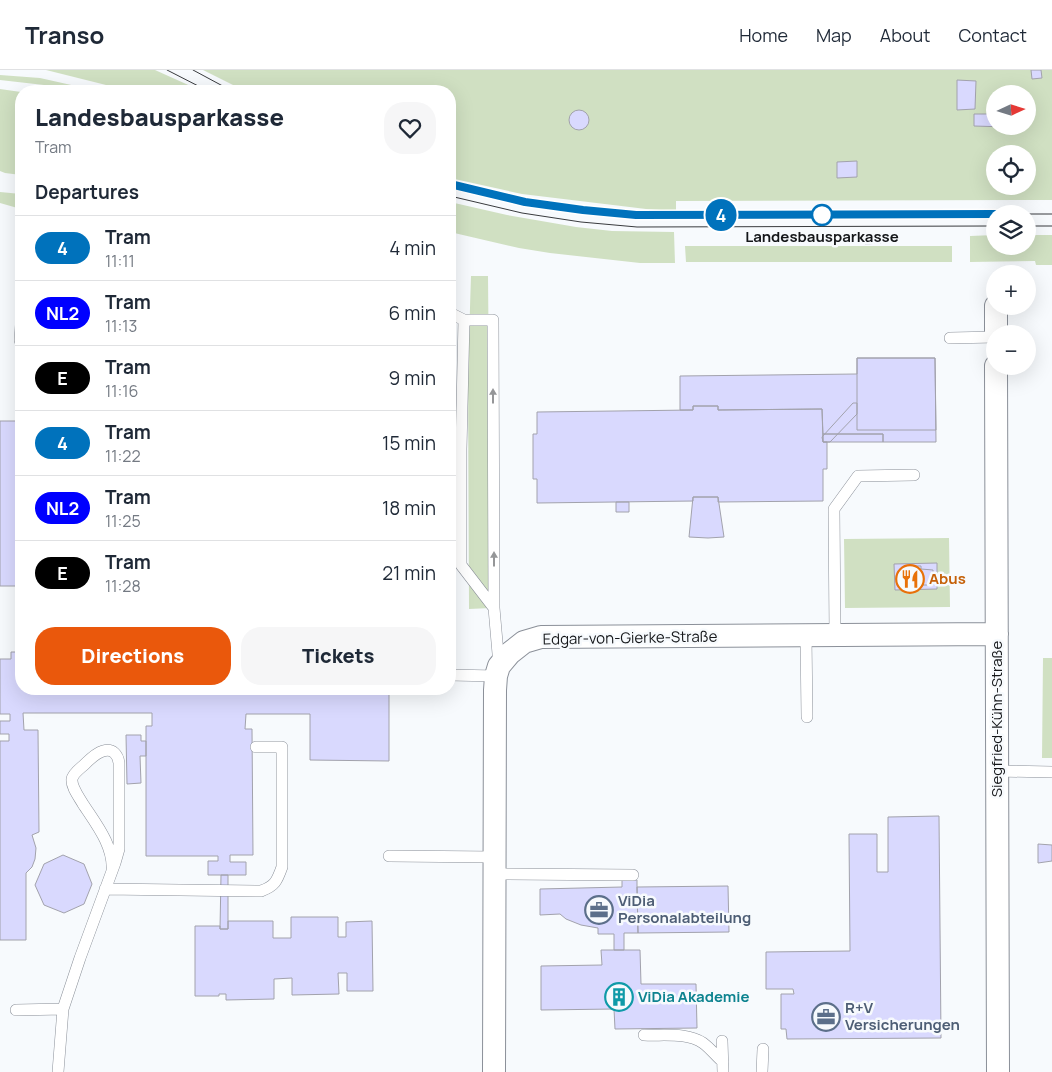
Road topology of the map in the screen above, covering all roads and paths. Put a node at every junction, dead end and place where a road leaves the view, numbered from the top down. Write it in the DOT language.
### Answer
graph roads {
  1 [pos="456,316"];
  2 [pos="464,320"];
  3 [pos="986,336"];
  4 [pos="950,338"];
  5 [pos="996,375"];
  6 [pos="914,475"];
  7 [pos="494,608"];
  8 [pos="997,634"];
  9 [pos="836,635"];
  10 [pos="806,636"];
  11 [pos="498,671"];
  12 [pos="456,674"];
  13 [pos="807,717"];
  14 [pos="256,747"];
  15 [pos="997,772"];
  16 [pos="1052,772"];
  17 [pos="389,856"];
  18 [pos="494,866"];
  19 [pos="112,870"];
  20 [pos="633,875"];
  21 [pos="105,889"];
  22 [pos="62,1009"];
  23 [pos="16,1010"];
  24 [pos="644,1036"];
  25 [pos="722,1041"];
  26 [pos="763,1049"];
  27 [pos="723,1067"];
  28 [pos="58,1072"];
  29 [pos="494,1072"];
  30 [pos="762,1072"];
  31 [pos="998,1072"];
  1 -- 2 [label="lane"];
  2 -- 7 [label="lane"];
  7 -- 2 [label="lane, one-way"];
  3 -- 4 [label="lane"];
  5 -- 8 [label="street, Siegfried-Kühn-Straße"];
  6 -- 9 [label="lane"];
  7 -- 11 [label="lane"];
  8 -- 9 [label="street, Edgar-von-Gierke-Straße"];
  8 -- 15 [label="street, Siegfried-Kühn-Straße"];
  9 -- 10 [label="street, Edgar-von-Gierke-Straße"];
  10 -- 11 [label="street, Edgar-von-Gierke-Straße"];
  10 -- 13 [label="lane"];
  11 -- 12 [label="lane"];
  11 -- 18 [label="street"];
  14 -- 21 [label="lane"];
  15 -- 16 [label="lane"];
  15 -- 31 [label="street, Siegfried-Kühn-Straße"];
  17 -- 18 [label="lane"];
  18 -- 20 [label="lane"];
  18 -- 29 [label="street"];
  19 -- 19 [label="lane"];
  19 -- 21 [label="lane"];
  21 -- 22 [label="lane"];
  22 -- 23 [label="lane"];
  22 -- 28 [label="lane"];
  24 -- 27 [label="lane"];
  25 -- 27 [label="lane"];
  26 -- 30 [label="lane"];
}
